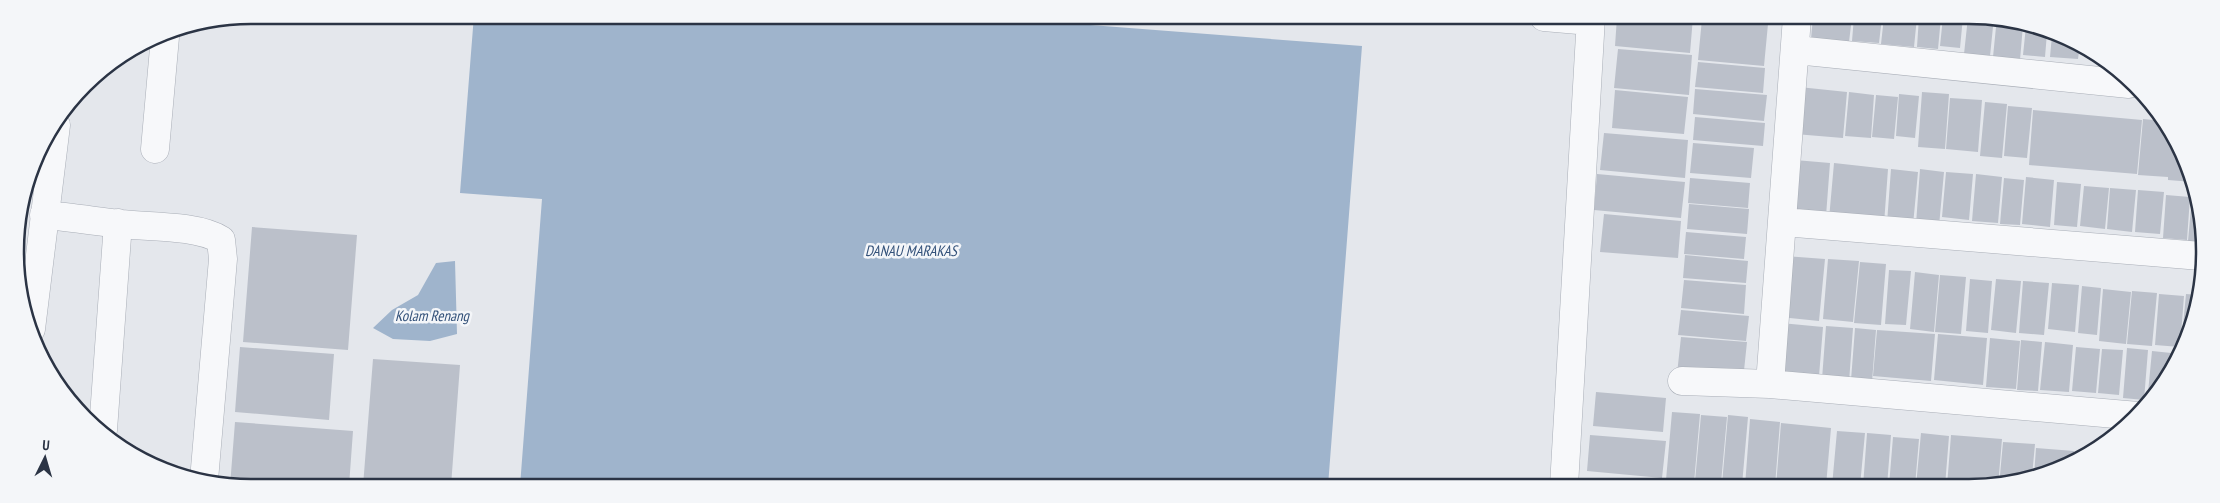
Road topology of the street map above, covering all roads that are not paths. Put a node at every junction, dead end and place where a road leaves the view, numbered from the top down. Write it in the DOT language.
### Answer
graph roads {
  1 [pos="1590,24"];
  2 [pos="1797,24"];
  3 [pos="162,42"];
  4 [pos="1796,50"];
  5 [pos="2123,83"];
  6 [pos="54,137"];
  7 [pos="155,149"];
  8 [pos="44,215"];
  9 [pos="1783,222"];
  10 [pos="118,224"];
  11 [pos="2196,256"];
  12 [pos="33,313"];
  13 [pos="1682,381"];
  14 [pos="1770,384"];
  15 [pos="2128,415"];
  16 [pos="103,425"];
  17 [pos="204,474"];
  18 [pos="1564,479"];
  1 -- 18 [label="street"];
  2 -- 4 [label="street"];
  3 -- 7 [label="street"];
  4 -- 5 [label="street"];
  4 -- 9 [label="street"];
  6 -- 8 [label="street"];
  8 -- 10 [label="street"];
  8 -- 12 [label="street"];
  9 -- 11 [label="street"];
  9 -- 14 [label="street"];
  10 -- 16 [label="street"];
  10 -- 17 [label="street"];
  13 -- 14 [label="street"];
  14 -- 15 [label="street"];
}
